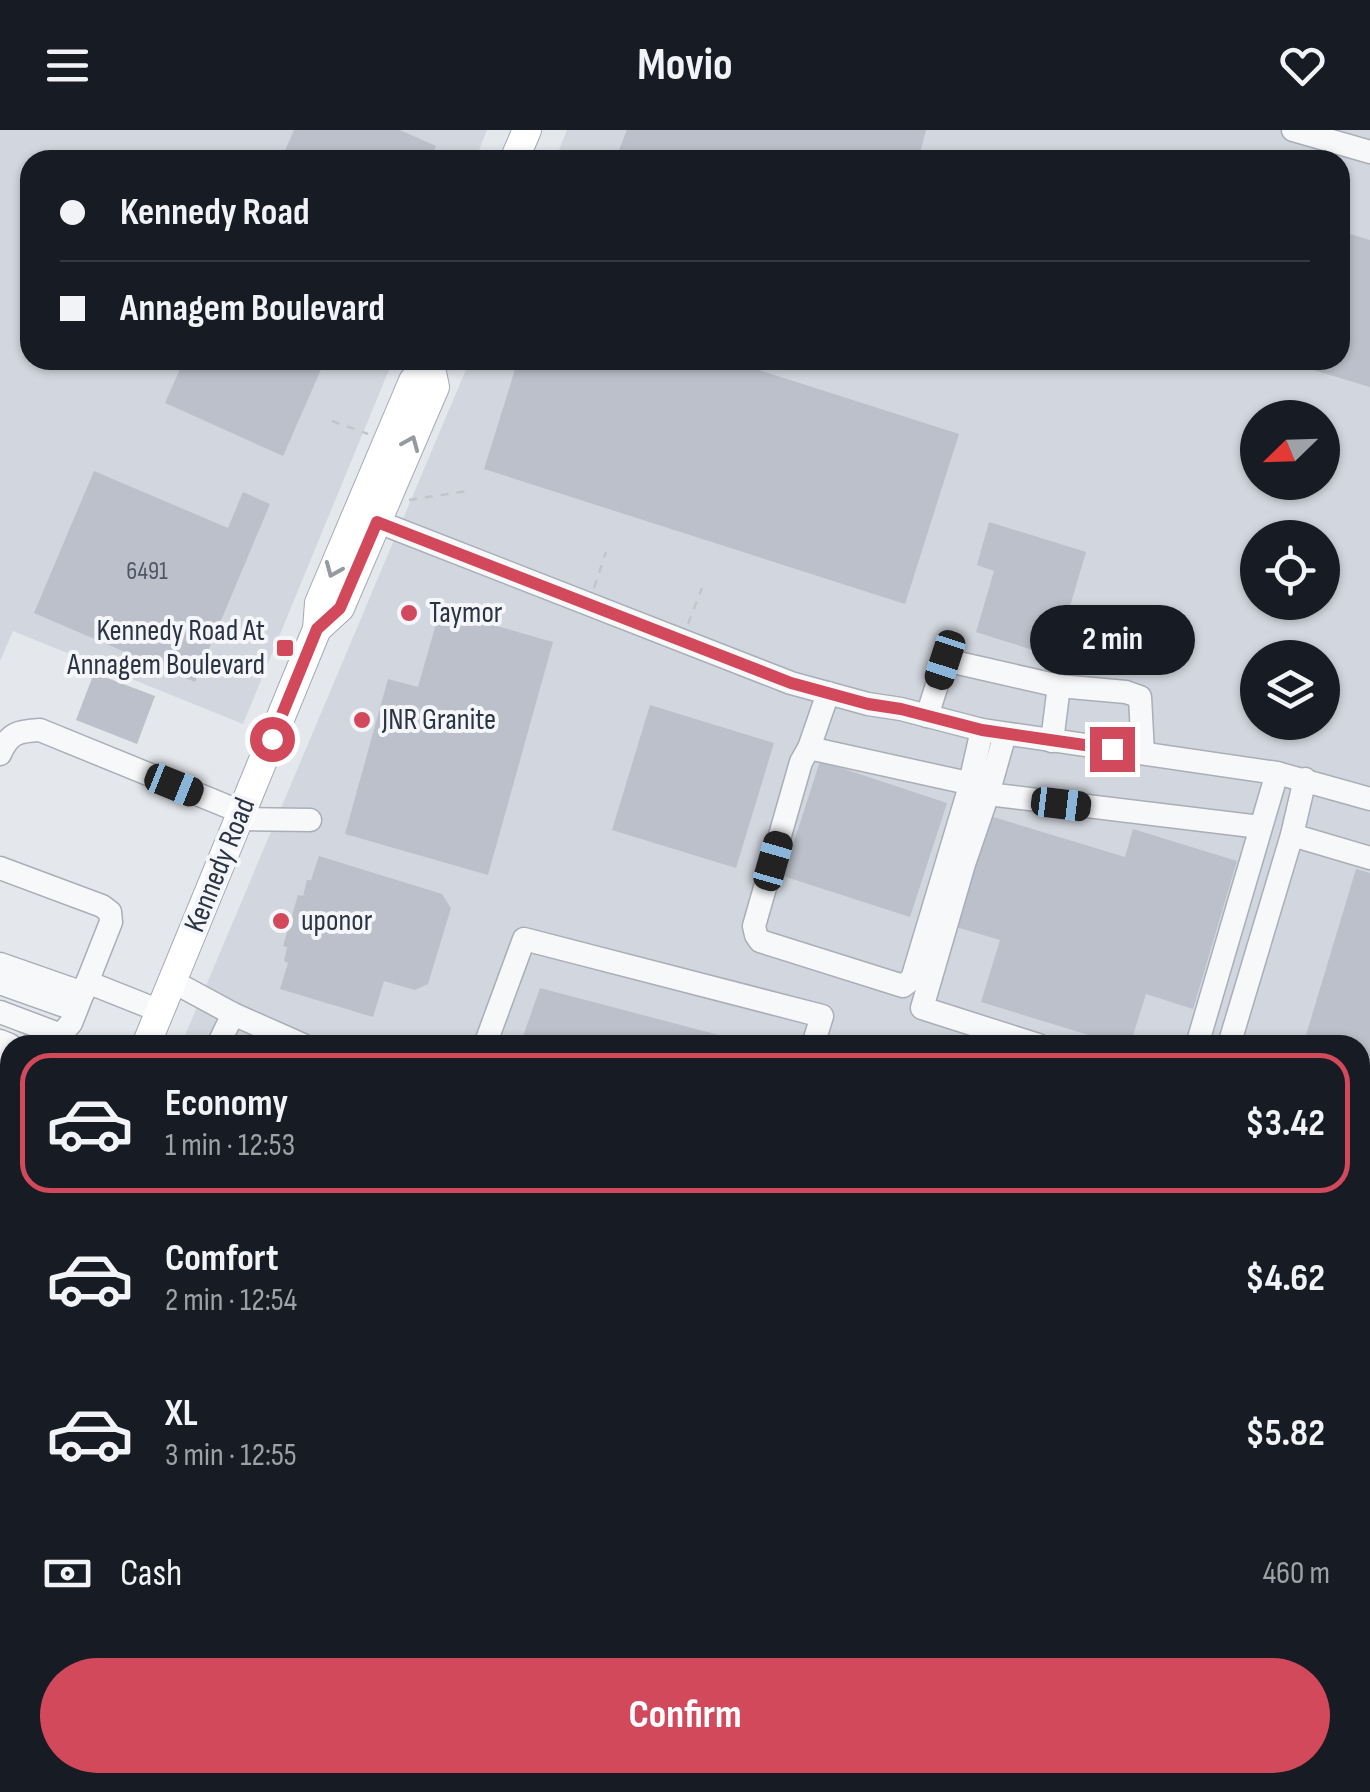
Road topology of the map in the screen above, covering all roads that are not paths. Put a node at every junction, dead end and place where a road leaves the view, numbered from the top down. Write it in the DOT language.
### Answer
graph roads {
  1 [pos="1292,130"];
  2 [pos="1370,152"];
  3 [pos="422,370"];
  4 [pos="432,370"];
  5 [pos="374,511"];
  6 [pos="1059,686"];
  7 [pos="828,693"];
  8 [pos="928,716"];
  9 [pos="993,732"];
  10 [pos="1052,740"];
  11 [pos="809,748"];
  12 [pos="0,754"];
  13 [pos="1143,754"];
  14 [pos="1277,773"];
  15 [pos="1306,780"];
  16 [pos="978,789"];
  17 [pos="1370,799"];
  18 [pos="240,815"];
  19 [pos="310,820"];
  20 [pos="1260,827"];
  21 [pos="1292,835"];
  22 [pos="1370,858"];
  23 [pos="0,868"];
  24 [pos="0,964"];
  25 [pos="172,981"];
  26 [pos="0,983"];
  27 [pos="82,995"];
  28 [pos="160,1011"];
  29 [pos="0,1012"];
  30 [pos="233,1014"];
  31 [pos="47,1035"];
  32 [pos="61,1035"];
  33 [pos="150,1035"];
  34 [pos="223,1035"];
  35 [pos="280,1035"];
  36 [pos="489,1035"];
  37 [pos="817,1035"];
  38 [pos="1007,1035"];
  39 [pos="1200,1035"];
  40 [pos="1232,1035"];
  1 -- 2 [label="street"];
  3 -- 5 [label="main road, Kennedy Road"];
  5 -- 4 [label="main road, Kennedy Road, one-way"];
  5 -- 7 [label="street"];
  5 -- 18 [label="main road, Kennedy Road"];
  6 -- 8 [label="street"];
  6 -- 10 [label="street"];
  6 -- 13 [label="street"];
  7 -- 8 [label="street"];
  7 -- 11 [label="street"];
  8 -- 9 [label="street"];
  9 -- 10 [label="street"];
  9 -- 16 [label="street"];
  10 -- 13 [label="street"];
  11 -- 16 [label="street"];
  11 -- 16 [label="street"];
  12 -- 18 [label="street"];
  13 -- 14 [label="street"];
  14 -- 15 [label="street"];
  14 -- 20 [label="street"];
  15 -- 17 [label="street"];
  15 -- 21 [label="street"];
  16 -- 20 [label="street"];
  16 -- 38 [label="street"];
  18 -- 19 [label="street"];
  18 -- 25 [label="main road, Kennedy Road"];
  20 -- 39 [label="street"];
  21 -- 22 [label="street"];
  21 -- 40 [label="street"];
  23 -- 27 [label="street"];
  24 -- 27 [label="street"];
  25 -- 28 [label="main road, Kennedy Road"];
  25 -- 30 [label="street"];
  26 -- 27 [label="street"];
  27 -- 28 [label="street"];
  27 -- 32 [label="street"];
  28 -- 33 [label="main road, Kennedy Road"];
  29 -- 31 [label="street"];
  30 -- 34 [label="street"];
  30 -- 35 [label="street"];
  36 -- 37 [label="street"];
}
